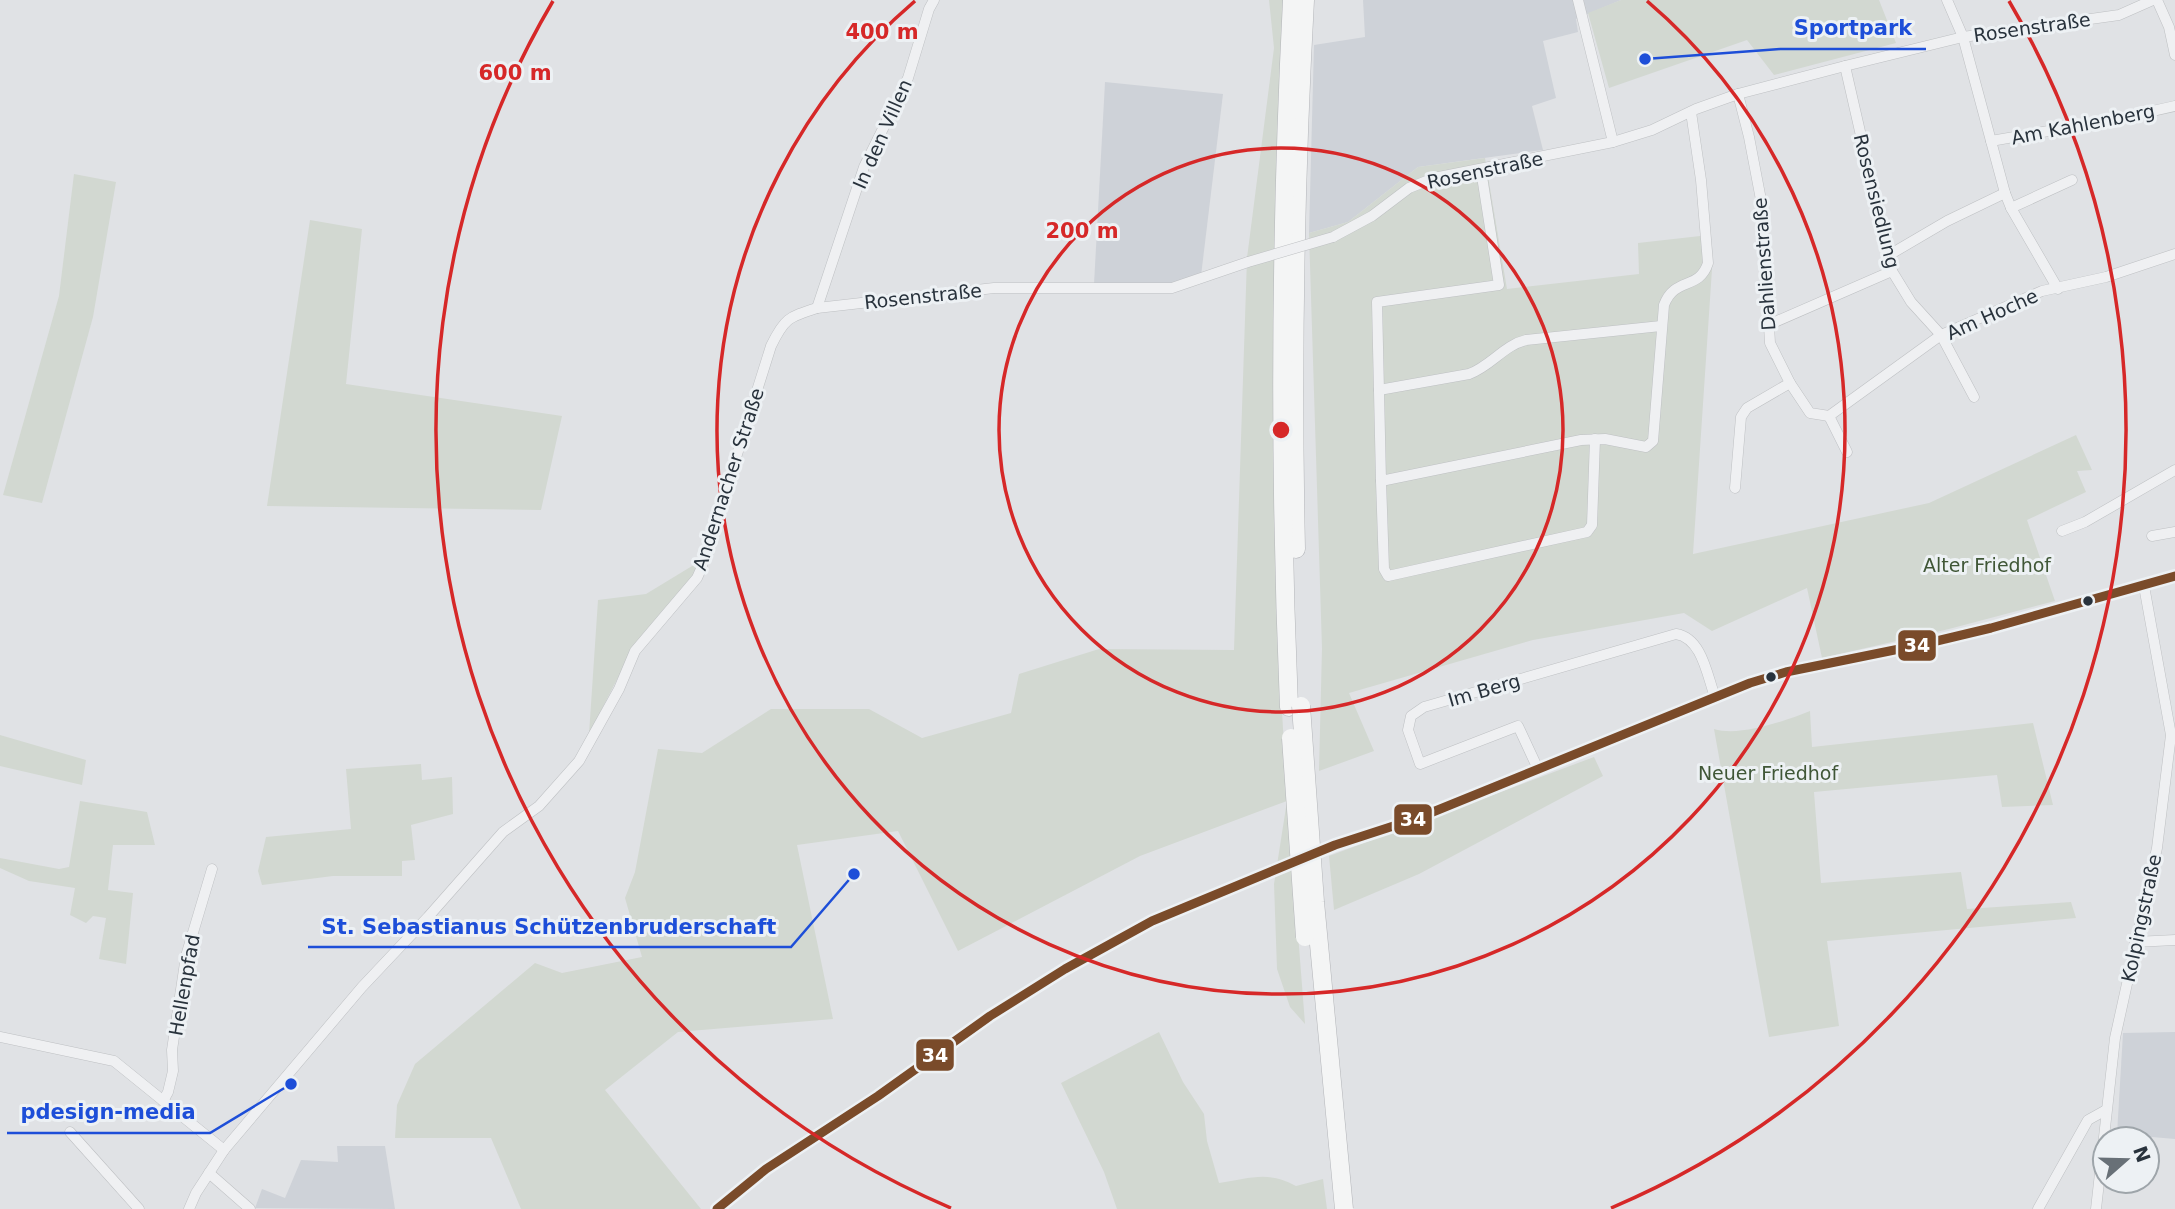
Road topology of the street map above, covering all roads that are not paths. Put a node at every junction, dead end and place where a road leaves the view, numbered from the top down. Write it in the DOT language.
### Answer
graph roads {
  1 [pos="934,0"];
  2 [pos="1293,0"];
  3 [pos="1305,0"];
  4 [pos="1578,0"];
  5 [pos="1947,0"];
  6 [pos="2155,0"];
  7 [pos="1963,37"];
  8 [pos="2175,55"];
  9 [pos="1845,66"];
  10 [pos="1738,94"];
  11 [pos="2175,106"];
  12 [pos="1691,112"];
  13 [pos="1991,141"];
  14 [pos="1613,142"];
  15 [pos="1481,170"];
  16 [pos="2072,180"];
  17 [pos="2005,192"];
  18 [pos="2011,208"];
  19 [pos="1889,254"];
  20 [pos="2175,254"];
  21 [pos="1892,271"];
  22 [pos="2058,289"];
  23 [pos="817,308"];
  24 [pos="782,324"];
  25 [pos="1768,325"];
  26 [pos="1661,326"];
  27 [pos="1941,335"];
  28 [pos="1790,383"];
  29 [pos="1379,390"];
  30 [pos="1974,397"];
  31 [pos="1829,416"];
  32 [pos="1595,439"];
  33 [pos="1847,452"];
  34 [pos="2175,470"];
  35 [pos="1381,481"];
  36 [pos="1735,488"];
  37 [pos="2062,531"];
  38 [pos="2175,532"];
  39 [pos="2152,537"];
  40 [pos="2175,576"];
  41 [pos="2144,586"];
  42 [pos="1715,697"];
  43 [pos="1295,706"];
  44 [pos="1538,769"];
  45 [pos="212,869"];
  46 [pos="2175,940"];
  47 [pos="2135,942"];
  48 [pos="0,1037"];
  49 [pos="163,1101"];
  50 [pos="2106,1110"];
  51 [pos="70,1132"];
  52 [pos="225,1150"];
  53 [pos="209,1173"];
  54 [pos="139,1209"];
  55 [pos="189,1209"];
  56 [pos="250,1209"];
  57 [pos="717,1209"];
  58 [pos="1333,1209"];
  59 [pos="1344,1209"];
  60 [pos="2038,1209"];
  61 [pos="2096,1209"];
  1 -- 23 [label="street, In den Villen"];
  2 -- 43 [label="highway"];
  3 -- 43 [label="highway"];
  4 -- 14 [label="street"];
  5 -- 7 [label="street"];
  6 -- 7 [label="street, Rosenstraße"];
  6 -- 8 [label="street"];
  7 -- 9 [label="street, Rosenstraße"];
  7 -- 13 [label="street"];
  9 -- 10 [label="street, Rosenstraße"];
  9 -- 19 [label="street, Rosensiedlung"];
  10 -- 12 [label="street, Rosenstraße"];
  10 -- 25 [label="street, Dahlienstraße"];
  11 -- 13 [label="street, Am Kahlenberg"];
  12 -- 14 [label="street, Rosenstraße"];
  12 -- 26 [label="street"];
  13 -- 17 [label="street"];
  14 -- 15 [label="street, Rosenstraße"];
  15 -- 23 [label="street, Rosenstraße, bridge"];
  15 -- 29 [label="street"];
  16 -- 18 [label="street"];
  17 -- 18 [label="street"];
  17 -- 19 [label="street"];
  18 -- 22 [label="street"];
  19 -- 21 [label="street, Rosensiedlung"];
  20 -- 22 [label="street, Am Hoche"];
  21 -- 25 [label="street"];
  21 -- 27 [label="street, Rosensiedlung"];
  22 -- 27 [label="street, Am Hoche"];
  23 -- 24 [label="street, Rosenstraße"];
  24 -- 52 [label="street, Andernacher Straße"];
  25 -- 28 [label="street, Dahlienstraße"];
  26 -- 29 [label="street"];
  26 -- 32 [label="street"];
  27 -- 30 [label="street, Rosensiedlung"];
  27 -- 31 [label="street, Am Hoche"];
  28 -- 31 [label="street"];
  28 -- 36 [label="street"];
  29 -- 35 [label="street"];
  31 -- 33 [label="street"];
  32 -- 35 [label="street"];
  32 -- 35 [label="street"];
  34 -- 37 [label="street"];
  38 -- 39 [label="street"];
  40 -- 41 [label="street"];
  41 -- 42 [label="street"];
  41 -- 47 [label="street, Kolpingstraße"];
  42 -- 44 [label="street"];
  42 -- 44 [label="street, Im Berg"];
  43 -- 58 [label="highway, bridge"];
  43 -- 59 [label="highway, bridge"];
  44 -- 57 [label="street"];
  45 -- 49 [label="street, Hellenpfad"];
  46 -- 47 [label="street"];
  47 -- 50 [label="street, Kolpingstraße"];
  48 -- 49 [label="street"];
  49 -- 52 [label="street"];
  50 -- 60 [label="street"];
  50 -- 61 [label="street, Kolpingstraße"];
  51 -- 54 [label="street"];
  52 -- 53 [label="street, Andernacher Straße"];
  53 -- 55 [label="street, Andernacher Straße"];
  53 -- 56 [label="street"];
}
